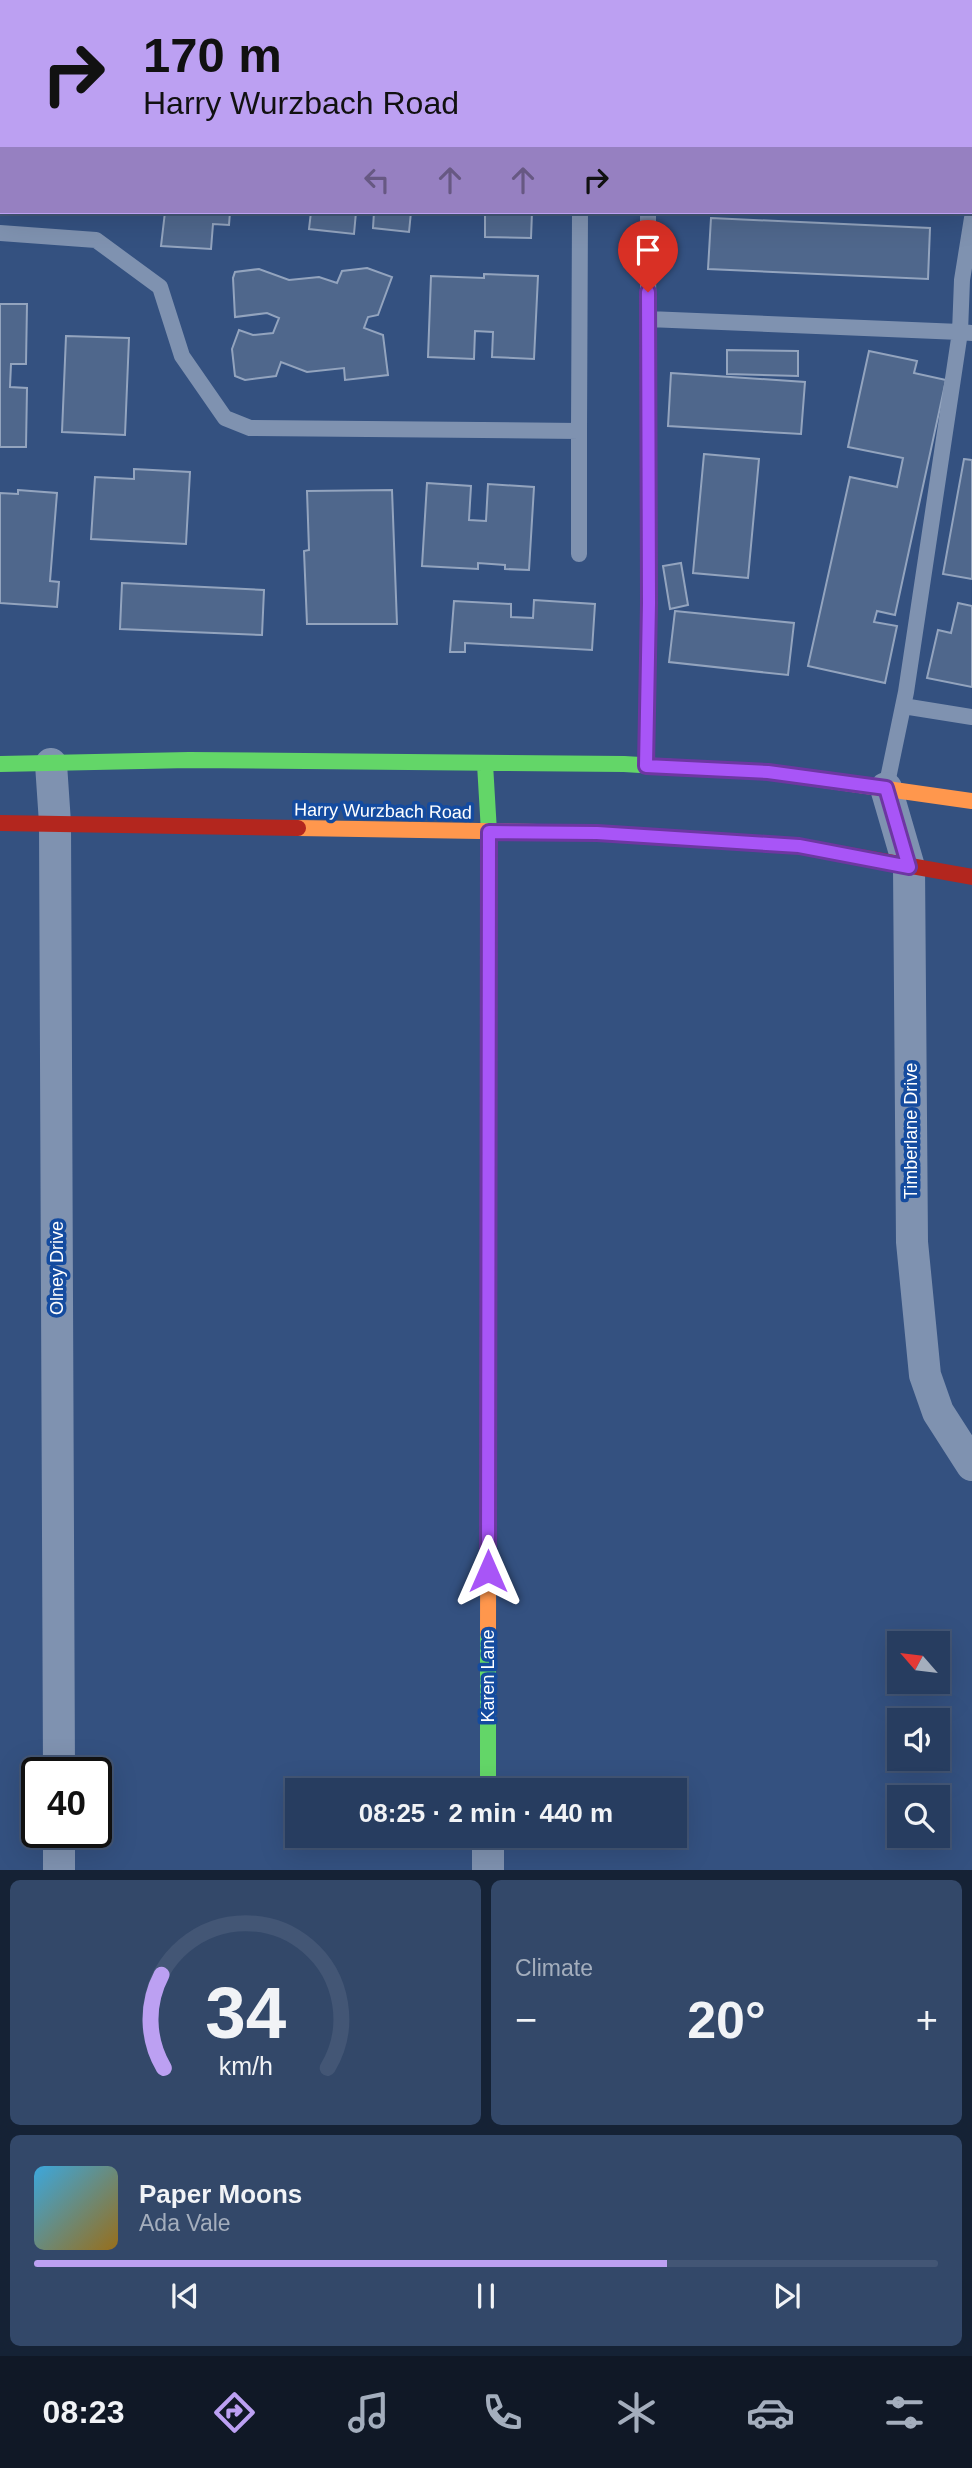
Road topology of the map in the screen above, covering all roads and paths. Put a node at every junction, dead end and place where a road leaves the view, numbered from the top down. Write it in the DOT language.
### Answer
graph roads {
  1 [pos="580,214"];
  2 [pos="648,214"];
  3 [pos="972,218"];
  4 [pos="0,233"];
  5 [pos="648,319"];
  6 [pos="966,333"];
  7 [pos="579,431"];
  8 [pos="579,554"];
  9 [pos="904,699"];
  10 [pos="972,717"];
  11 [pos="0,764"];
  12 [pos="51,764"];
  13 [pos="485,764"];
  14 [pos="646,766"];
  15 [pos="886,788"];
  16 [pos="972,802"];
  17 [pos="0,823"];
  18 [pos="55,823"];
  19 [pos="489,832"];
  20 [pos="909,867"];
  21 [pos="972,877"];
  22 [pos="972,1465"];
  23 [pos="59,1757"];
  24 [pos="488,1778"];
  25 [pos="59,1848"];
  26 [pos="488,1848"];
  27 [pos="59,1870"];
  28 [pos="488,1870"];
  1 -- 7 [label="lane"];
  2 -- 5 [label="lane"];
  3 -- 6 [label="lane"];
  4 -- 7 [label="lane"];
  5 -- 6 [label="lane"];
  5 -- 14 [label="lane"];
  6 -- 9 [label="lane"];
  7 -- 8 [label="lane"];
  9 -- 10 [label="lane"];
  9 -- 15 [label="lane"];
  11 -- 12 [label="main road"];
  12 -- 13 [label="main road"];
  12 -- 18 [label="street, Olney Drive"];
  13 -- 14 [label="main road"];
  13 -- 19 [label="main road, Karen Lane"];
  14 -- 15 [label="main road"];
  15 -- 16 [label="main road"];
  15 -- 20 [label="street, Timberlane Drive"];
  17 -- 18 [label="main road, Harry Wurzbach Road"];
  18 -- 19 [label="main road, Harry Wurzbach Road"];
  18 -- 23 [label="street, Olney Drive"];
  19 -- 20 [label="main road, Harry Wurzbach Road"];
  19 -- 24 [label="main road, Karen Lane"];
  20 -- 21 [label="main road, Harry Wurzbach Road"];
  20 -- 22 [label="street, Timberlane Drive"];
  25 -- 27 [label="street"];
  26 -- 28 [label="street"];
}
